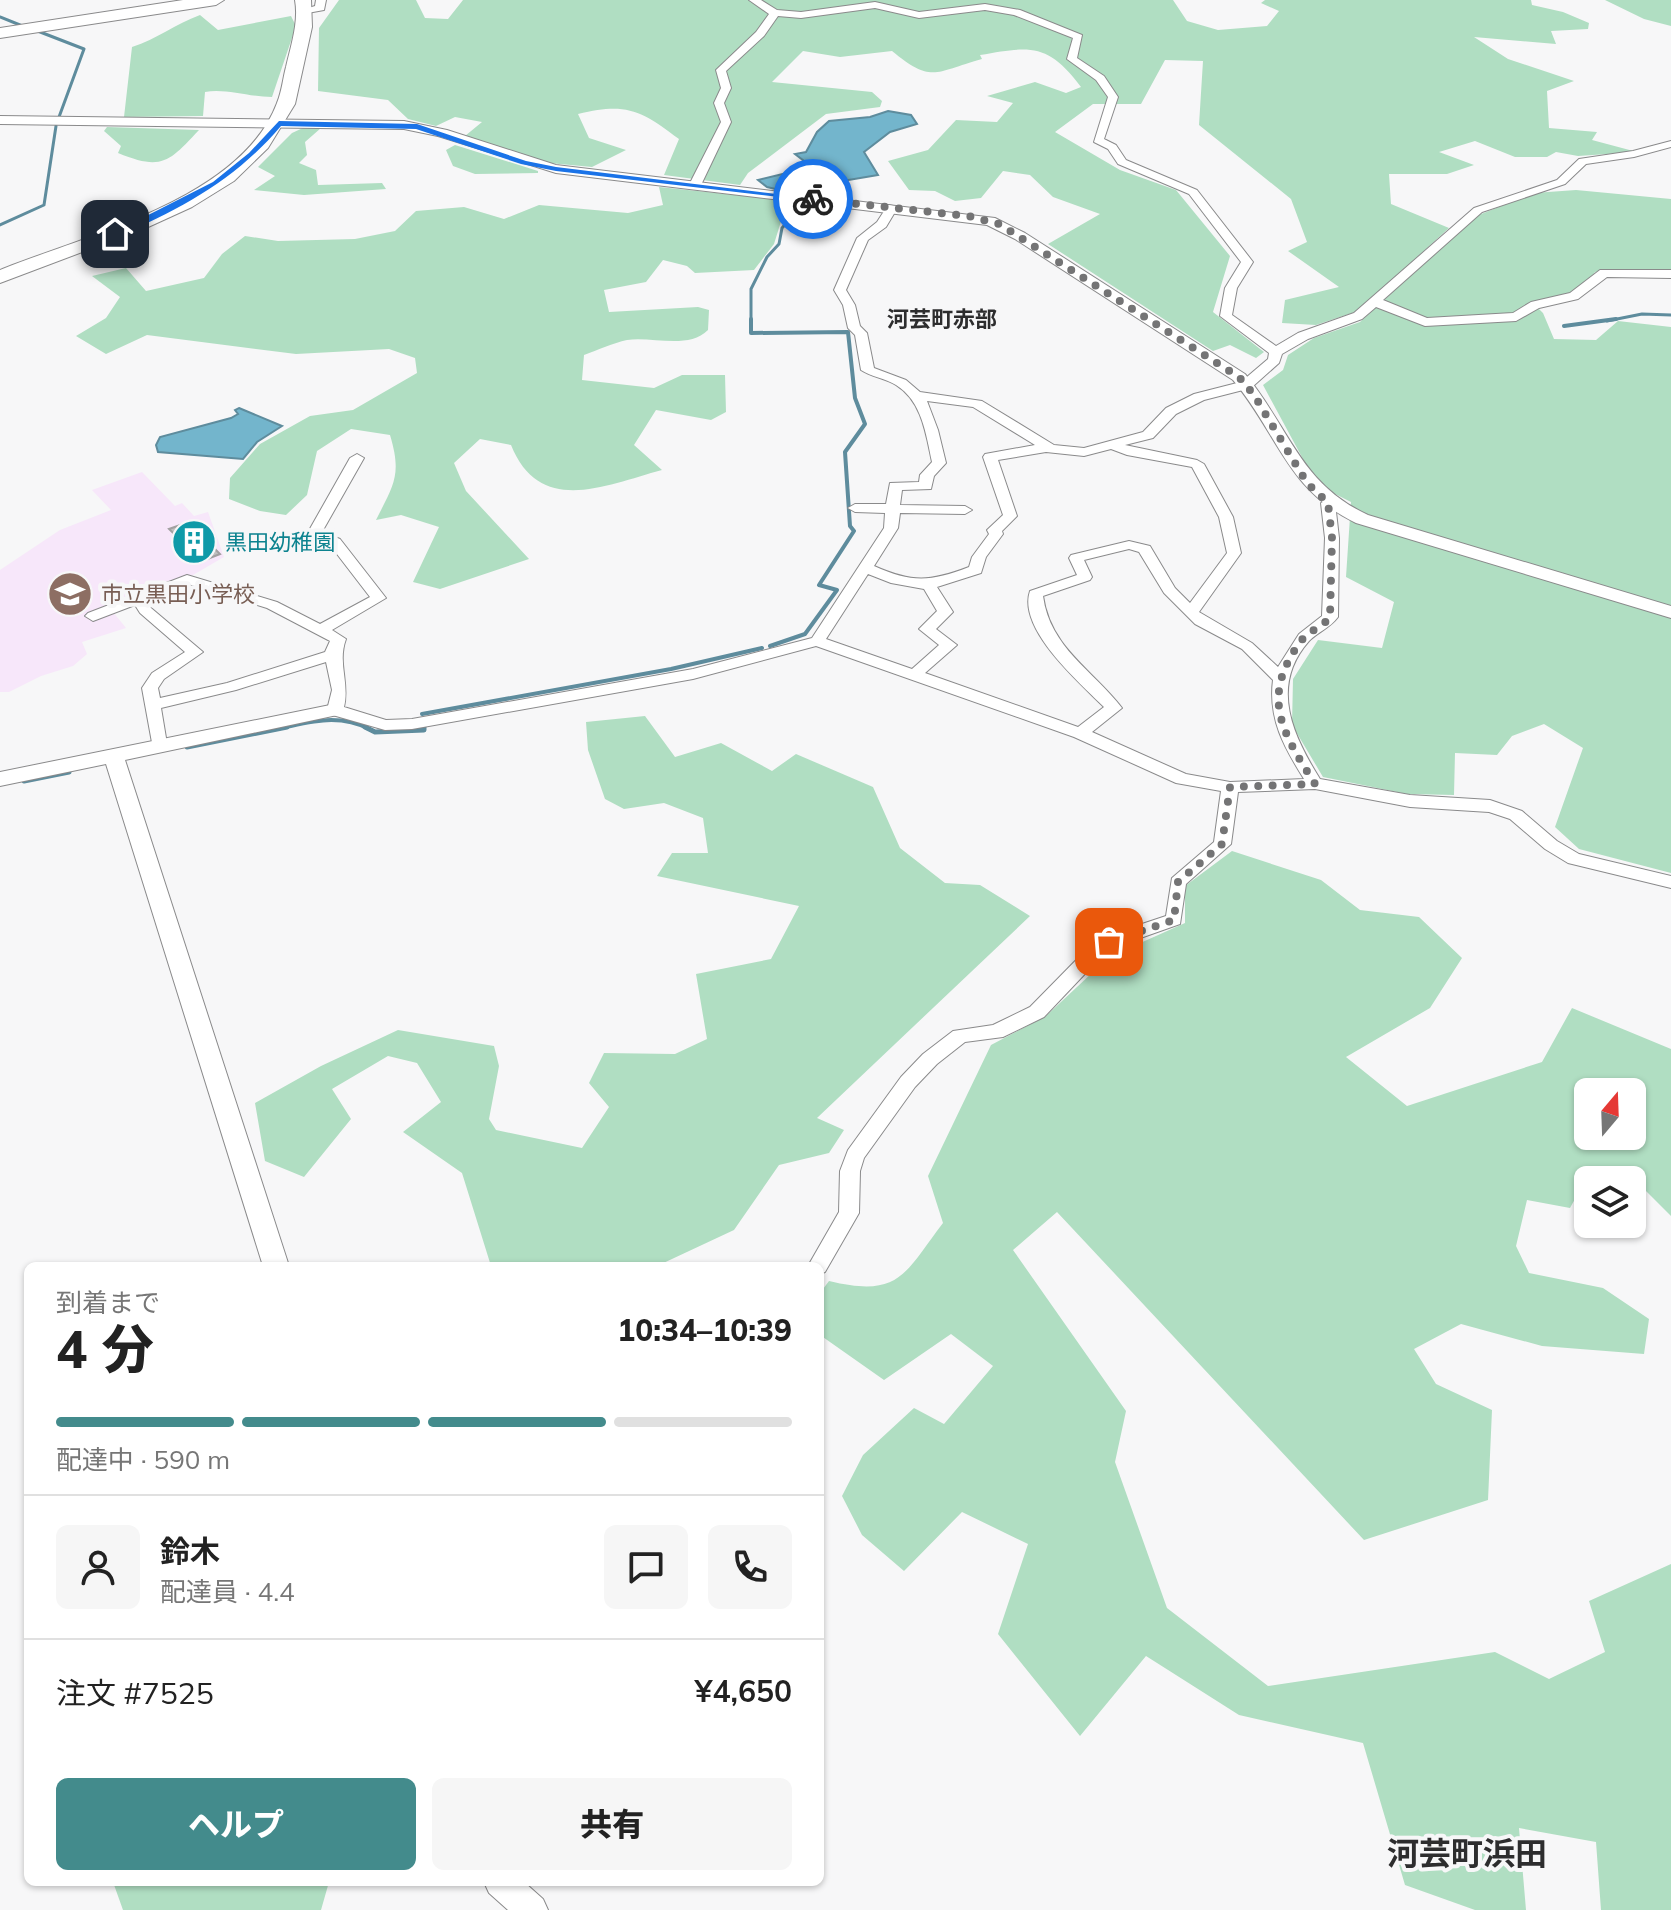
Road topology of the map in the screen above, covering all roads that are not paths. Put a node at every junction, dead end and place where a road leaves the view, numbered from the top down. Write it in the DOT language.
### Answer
graph roads {
  1 [pos="216,0"];
  2 [pos="754,0"];
  3 [pos="310,4"];
  4 [pos="775,13"];
  5 [pos="0,33"];
  6 [pos="0,120"];
  7 [pos="279,123"];
  8 [pos="1671,144"];
  9 [pos="695,185"];
  10 [pos="892,207"];
  11 [pos="1671,274"];
  12 [pos="0,277"];
  13 [pos="1376,302"];
  14 [pos="1276,352"];
  15 [pos="1246,385"];
  16 [pos="922,403"];
  17 [pos="1111,444"];
  18 [pos="1048,447"];
  19 [pos="357,458"];
  20 [pos="1328,503"];
  21 [pos="855,508"];
  22 [pos="895,510"];
  23 [pos="965,510"];
  24 [pos="865,567"];
  25 [pos="930,587"];
  26 [pos="139,598"];
  27 [pos="1192,611"];
  28 [pos="1671,612"];
  29 [pos="93,616"];
  30 [pos="322,629"];
  31 [pos="817,641"];
  32 [pos="332,655"];
  33 [pos="914,675"];
  34 [pos="1282,680"];
  35 [pos="152,705"];
  36 [pos="335,710"];
  37 [pos="1080,733"];
  38 [pos="159,744"];
  39 [pos="113,755"];
  40 [pos="0,779"];
  41 [pos="1315,784"];
  42 [pos="1230,787"];
  43 [pos="1671,882"];
  44 [pos="275,1262"];
  45 [pos="820,1262"];
  46 [pos="505,1886"];
  47 [pos="532,1910"];
  1 -- 5 [label="highway"];
  2 -- 4 [label="street"];
  3 -- 7 [label="highway"];
  4 -- 9 [label="street"];
  4 -- 14 [label="street"];
  6 -- 7 [label="street"];
  7 -- 9 [label="street"];
  7 -- 12 [label="highway"];
  8 -- 13 [label="street"];
  9 -- 10 [label="street"];
  10 -- 15 [label="street"];
  10 -- 16 [label="street"];
  11 -- 13 [label="street"];
  13 -- 14 [label="street"];
  14 -- 15 [label="street"];
  15 -- 17 [label="street"];
  15 -- 20 [label="street"];
  16 -- 18 [label="street"];
  16 -- 22 [label="street"];
  17 -- 18 [label="street"];
  17 -- 27 [label="street"];
  18 -- 25 [label="street"];
  19 -- 30 [label="street"];
  20 -- 28 [label="street"];
  20 -- 34 [label="street"];
  21 -- 22 [label="street"];
  22 -- 23 [label="street"];
  22 -- 24 [label="street"];
  24 -- 25 [label="street"];
  24 -- 31 [label="street"];
  25 -- 33 [label="street"];
  26 -- 29 [label="street"];
  26 -- 30 [label="street"];
  26 -- 35 [label="street"];
  27 -- 34 [label="street"];
  27 -- 37 [label="street"];
  30 -- 32 [label="street"];
  31 -- 33 [label="street"];
  31 -- 36 [label="street"];
  32 -- 35 [label="street"];
  32 -- 36 [label="street"];
  33 -- 37 [label="street"];
  34 -- 41 [label="street"];
  35 -- 38 [label="street"];
  36 -- 38 [label="street"];
  37 -- 42 [label="street"];
  38 -- 39 [label="street"];
  39 -- 40 [label="street"];
  39 -- 44 [label="street"];
  41 -- 42 [label="street"];
  41 -- 43 [label="street"];
  42 -- 45 [label="street"];
  46 -- 47 [label="street"];
}
